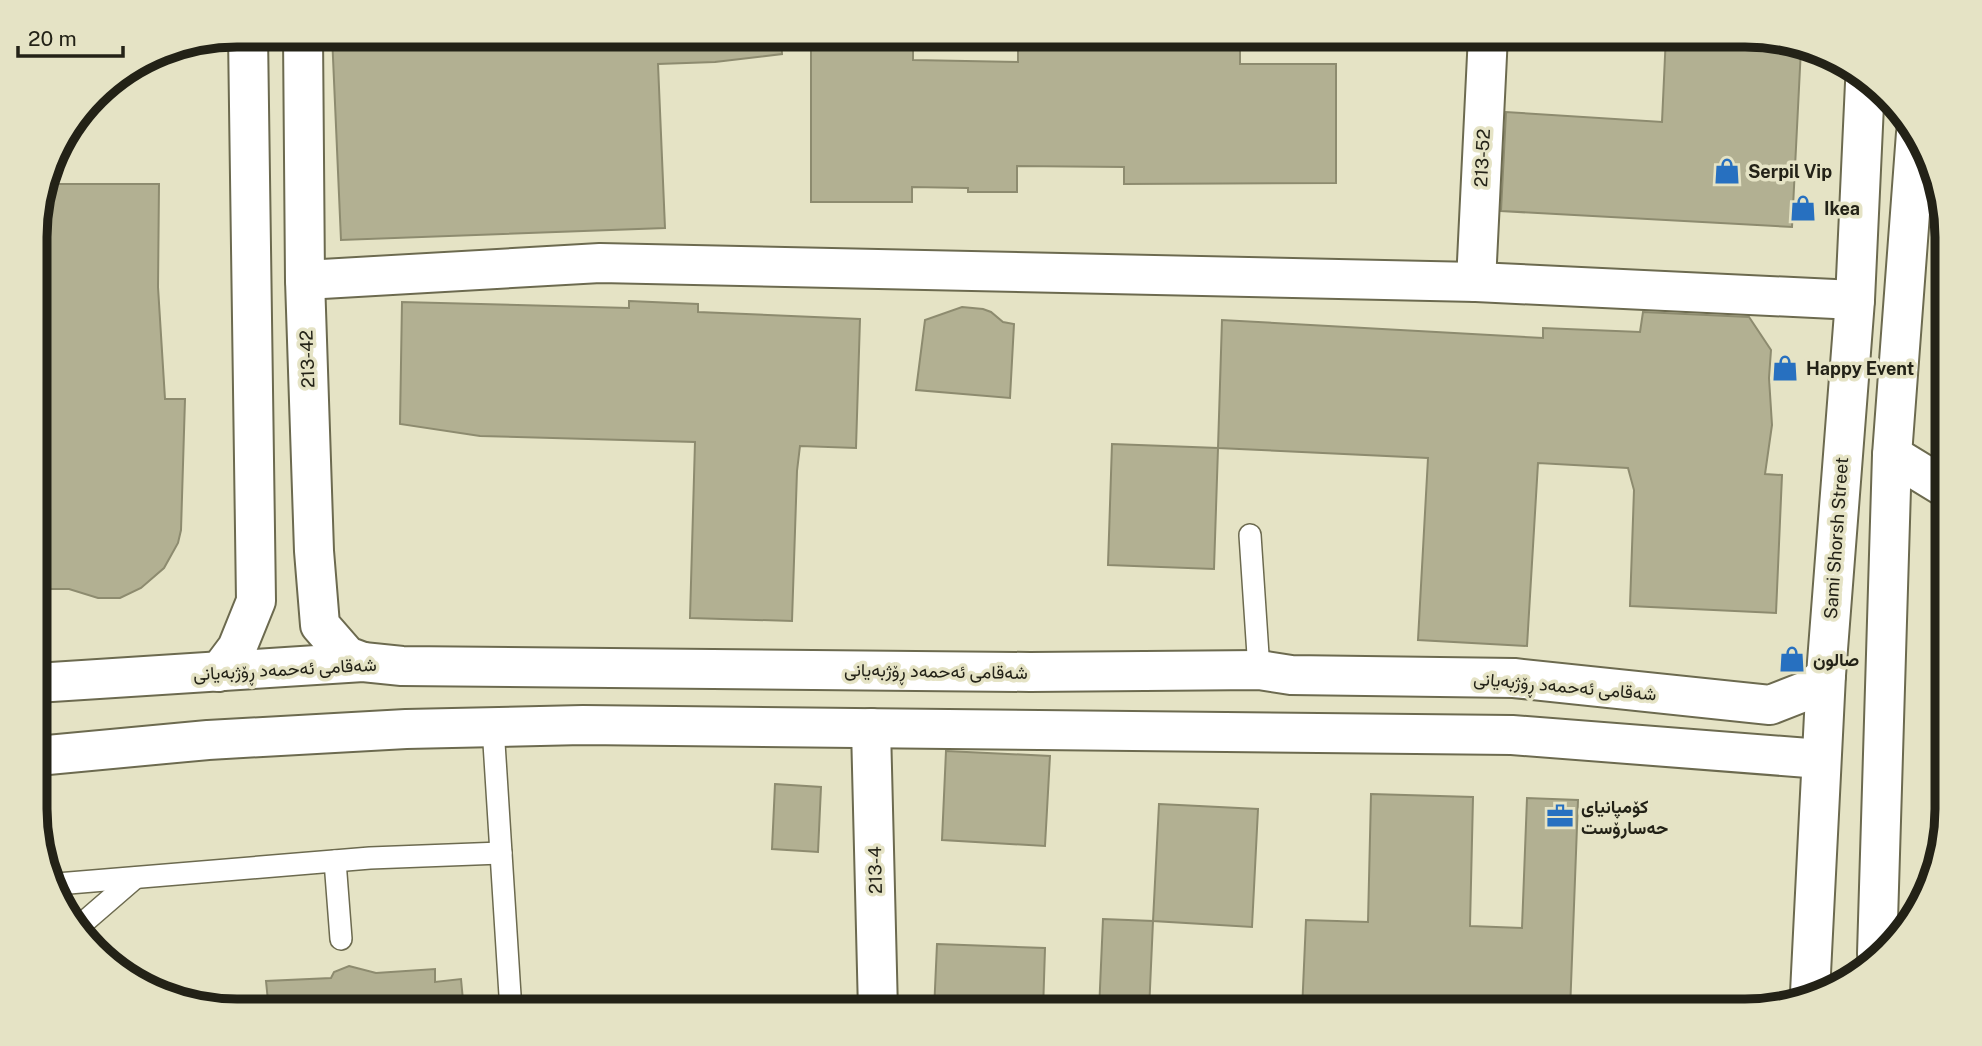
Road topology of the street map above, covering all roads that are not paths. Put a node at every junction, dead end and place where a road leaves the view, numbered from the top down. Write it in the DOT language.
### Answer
graph roads {
  1 [pos="248,47"];
  2 [pos="303,47"];
  3 [pos="1487,47"];
  4 [pos="1865,90"];
  5 [pos="1914,153"];
  6 [pos="305,280"];
  7 [pos="1476,282"];
  8 [pos="1855,300"];
  9 [pos="1892,455"];
  10 [pos="1935,481"];
  11 [pos="1250,536"];
  12 [pos="363,662"];
  13 [pos="219,672"];
  14 [pos="1275,673"];
  15 [pos="1826,675"];
  16 [pos="47,682"];
  17 [pos="493,727"];
  18 [pos="871,728"];
  19 [pos="1290,733"];
  20 [pos="47,755"];
  21 [pos="1821,759"];
  22 [pos="501,853"];
  23 [pos="335,861"];
  24 [pos="135,878"];
  25 [pos="63,884"];
  26 [pos="85,921"];
  27 [pos="341,939"];
  28 [pos="1877,945"];
  29 [pos="1810,987"];
  30 [pos="510,999"];
  31 [pos="878,999"];
  1 -- 13 [label="street"];
  2 -- 6 [label="street, 213-42"];
  3 -- 7 [label="street, 213-52"];
  4 -- 8 [label="street, Sami Shorsh Street"];
  5 -- 9 [label="street"];
  6 -- 7 [label="street"];
  6 -- 12 [label="street, 213-42"];
  7 -- 8 [label="street"];
  8 -- 15 [label="street, Sami Shorsh Street"];
  9 -- 10 [label="street"];
  9 -- 28 [label="street"];
  11 -- 14 [label="lane"];
  12 -- 13 [label="street, شەقامی ئەحمەد ڕۆژبەیانی"];
  12 -- 14 [label="street, شەقامی ئەحمەد ڕۆژبەیانی"];
  13 -- 16 [label="street, شەقامی ئەحمەد ڕۆژبەیانی"];
  14 -- 15 [label="street, شەقامی ئەحمەد ڕۆژبەیانی"];
  14 -- 19 [label="street"];
  15 -- 21 [label="street, Sami Shorsh Street"];
  17 -- 18 [label="street"];
  17 -- 20 [label="street"];
  17 -- 22 [label="lane"];
  18 -- 19 [label="street"];
  18 -- 31 [label="street, 213-4"];
  19 -- 21 [label="street"];
  21 -- 29 [label="street, Sami Shorsh Street"];
  22 -- 23 [label="lane"];
  22 -- 30 [label="lane"];
  23 -- 24 [label="lane"];
  23 -- 27 [label="lane"];
  24 -- 25 [label="lane"];
  24 -- 26 [label="lane"];
}
